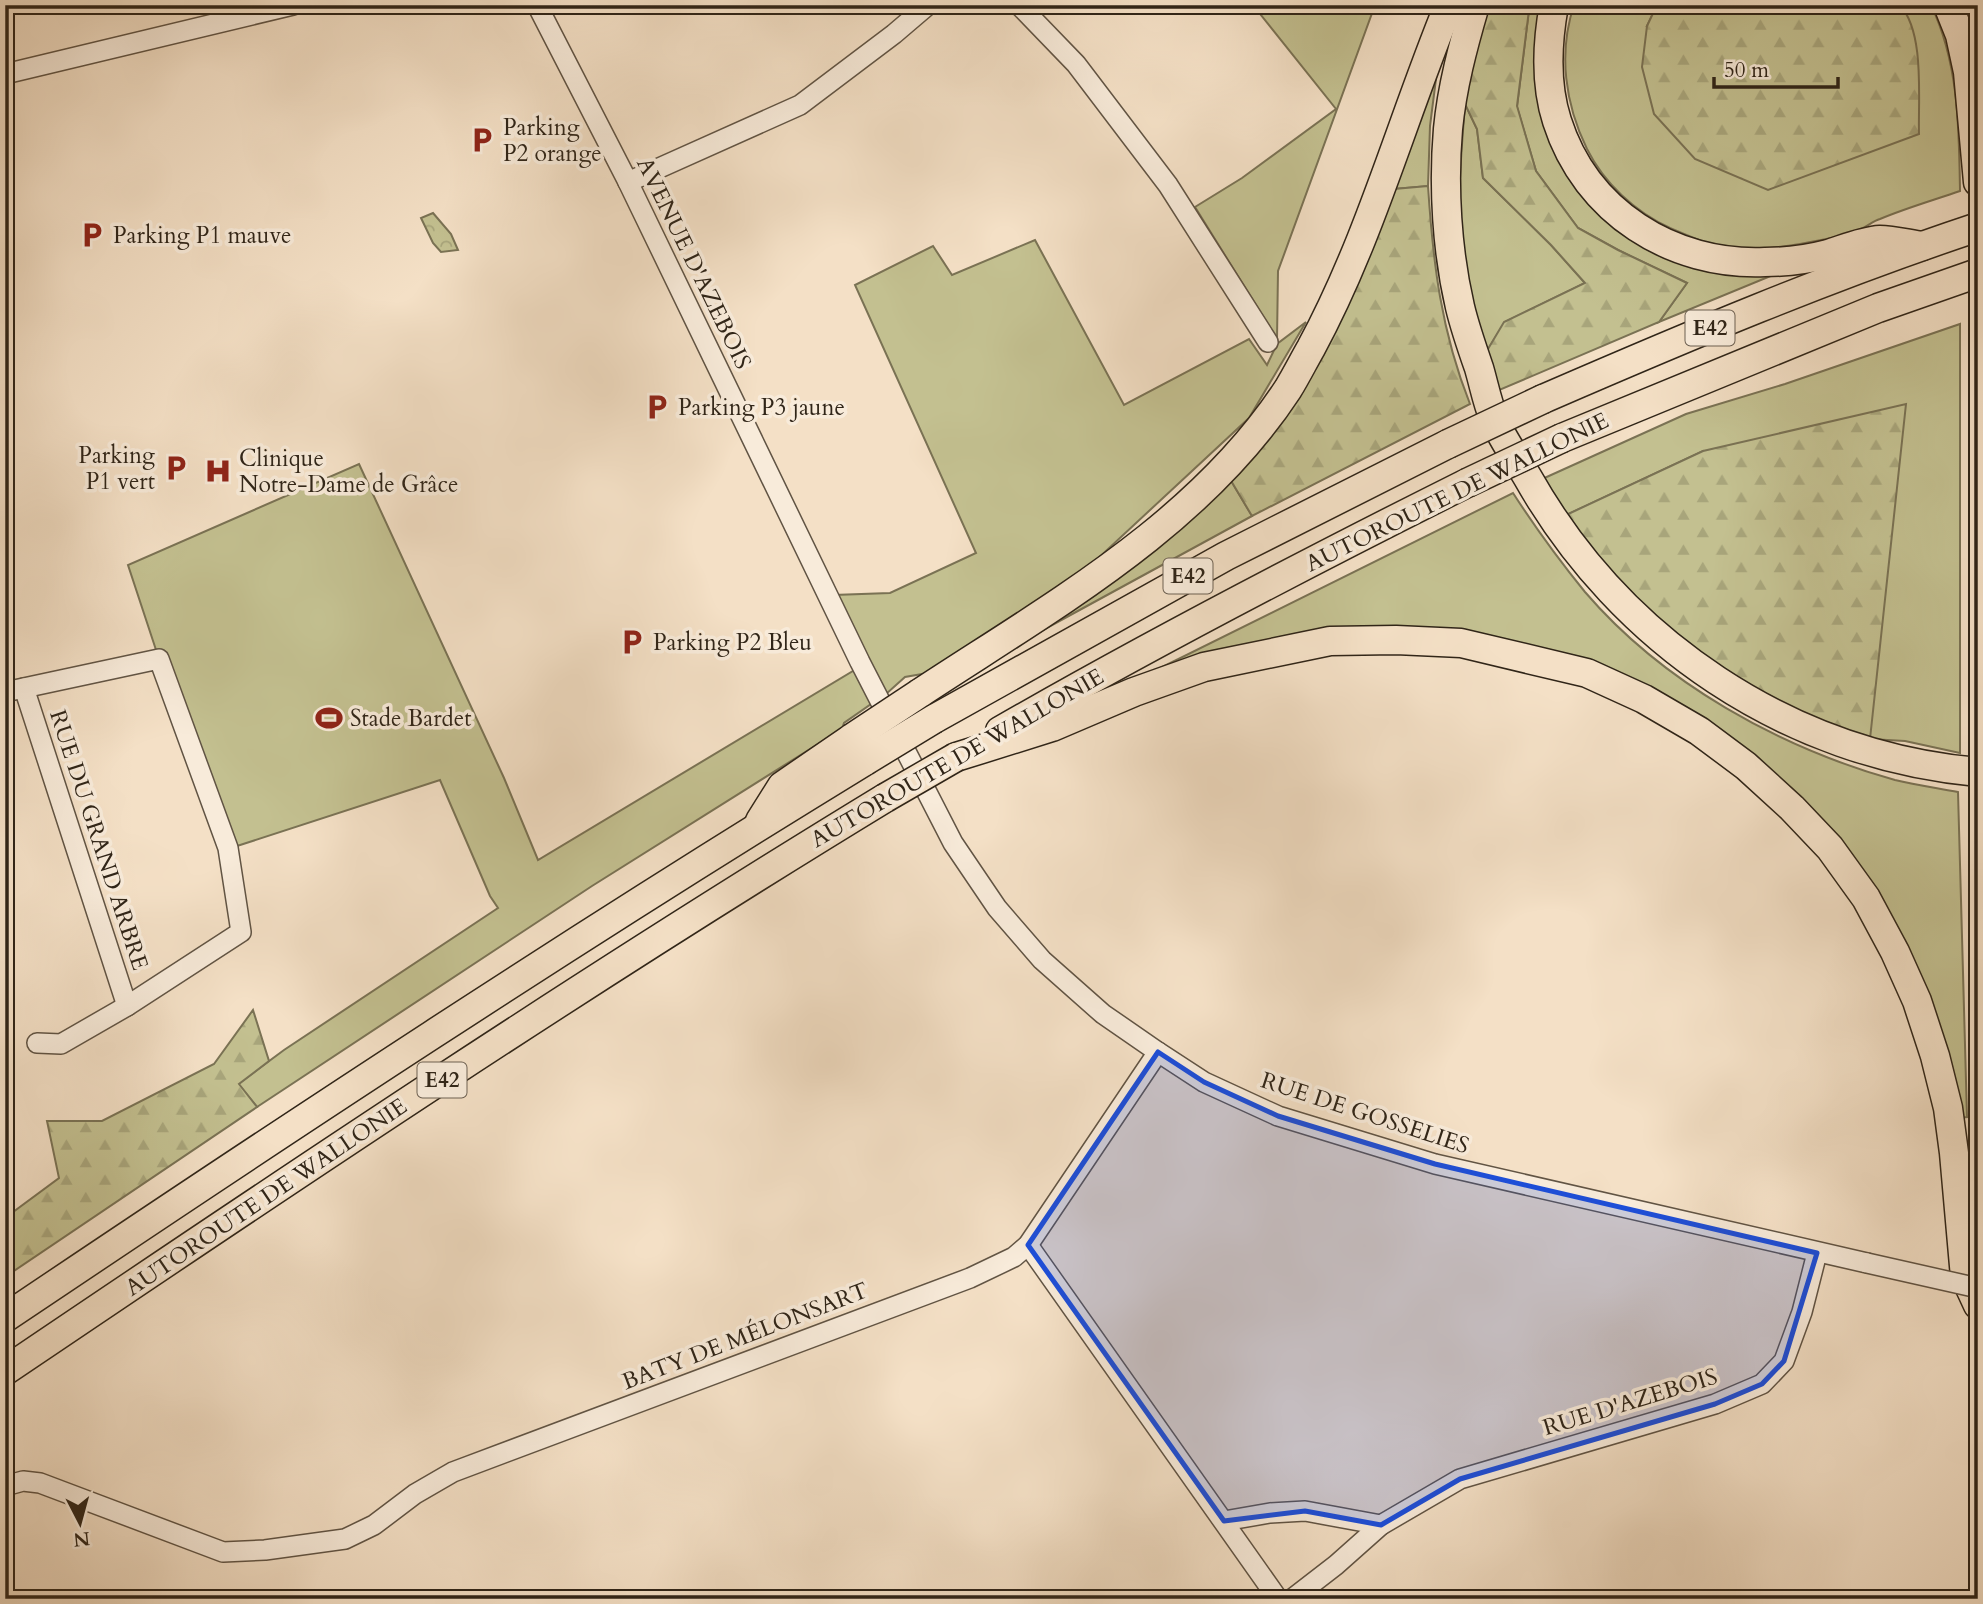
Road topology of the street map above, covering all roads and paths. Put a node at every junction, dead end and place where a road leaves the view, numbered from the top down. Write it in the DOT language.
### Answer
graph roads {
  1 [pos="293,5"];
  2 [pos="537,5"];
  3 [pos="928,5"];
  4 [pos="1019,5"];
  5 [pos="1449,5"];
  6 [pos="1475,5"];
  7 [pos="1554,5"];
  8 [pos="1948,5"];
  9 [pos="5,74"];
  10 [pos="628,182"];
  11 [pos="1978,183"];
  12 [pos="1978,227"];
  13 [pos="1878,251"];
  14 [pos="1978,273"];
  15 [pos="1268,342"];
  16 [pos="858,657"];
  17 [pos="15,690"];
  18 [pos="858,749"];
  19 [pos="956,757"];
  20 [pos="1978,772"];
  21 [pos="127,1006"];
  22 [pos="37,1043"];
  23 [pos="1158,1052"];
  24 [pos="1028,1245"];
  25 [pos="1817,1252"];
  26 [pos="1978,1288"];
  27 [pos="1978,1305"];
  28 [pos="5,1318"];
  29 [pos="5,1371"];
  30 [pos="5,1486"];
  31 [pos="1224,1521"];
  32 [pos="1381,1525"];
  33 [pos="1278,1599"];
  34 [pos="1292,1599"];
  1 -- 9 [label="street"];
  2 -- 10 [label="street, AVENUE D'AZEBOIS"];
  3 -- 10 [label="street"];
  4 -- 15 [label="street"];
  5 -- 18 [label="highway, bridge"];
  6 -- 20 [label="highway"];
  7 -- 13 [label="highway"];
  8 -- 11 [label="highway"];
  10 -- 16 [label="street, AVENUE D'AZEBOIS"];
  12 -- 13 [label="highway"];
  13 -- 18 [label="highway, AUTOROUTE DE WALLONIE / E42, bridge"];
  14 -- 19 [label="highway, AUTOROUTE DE WALLONIE / E42, bridge"];
  16 -- 23 [label="street, RUE DE GOSSELIES"];
  17 -- 21 [label="street, RUE DU GRAND ARBRE"];
  17 -- 21 [label="street"];
  18 -- 28 [label="highway, AUTOROUTE DE WALLONIE / E42"];
  19 -- 27 [label="highway"];
  19 -- 29 [label="highway, AUTOROUTE DE WALLONIE / E42, bridge"];
  21 -- 22 [label="street"];
  23 -- 24 [label="street, BATY DE MÉLONSART"];
  23 -- 25 [label="street, RUE DE GOSSELIES"];
  24 -- 30 [label="street, BATY DE MÉLONSART"];
  24 -- 31 [label="street"];
  25 -- 26 [label="street, RUE DE GOSSELIES, bridge"];
  25 -- 32 [label="street, RUE D'AZEBOIS"];
  31 -- 32 [label="street"];
  31 -- 33 [label="street"];
  32 -- 34 [label="street, RUE D'AZEBOIS"];
}
